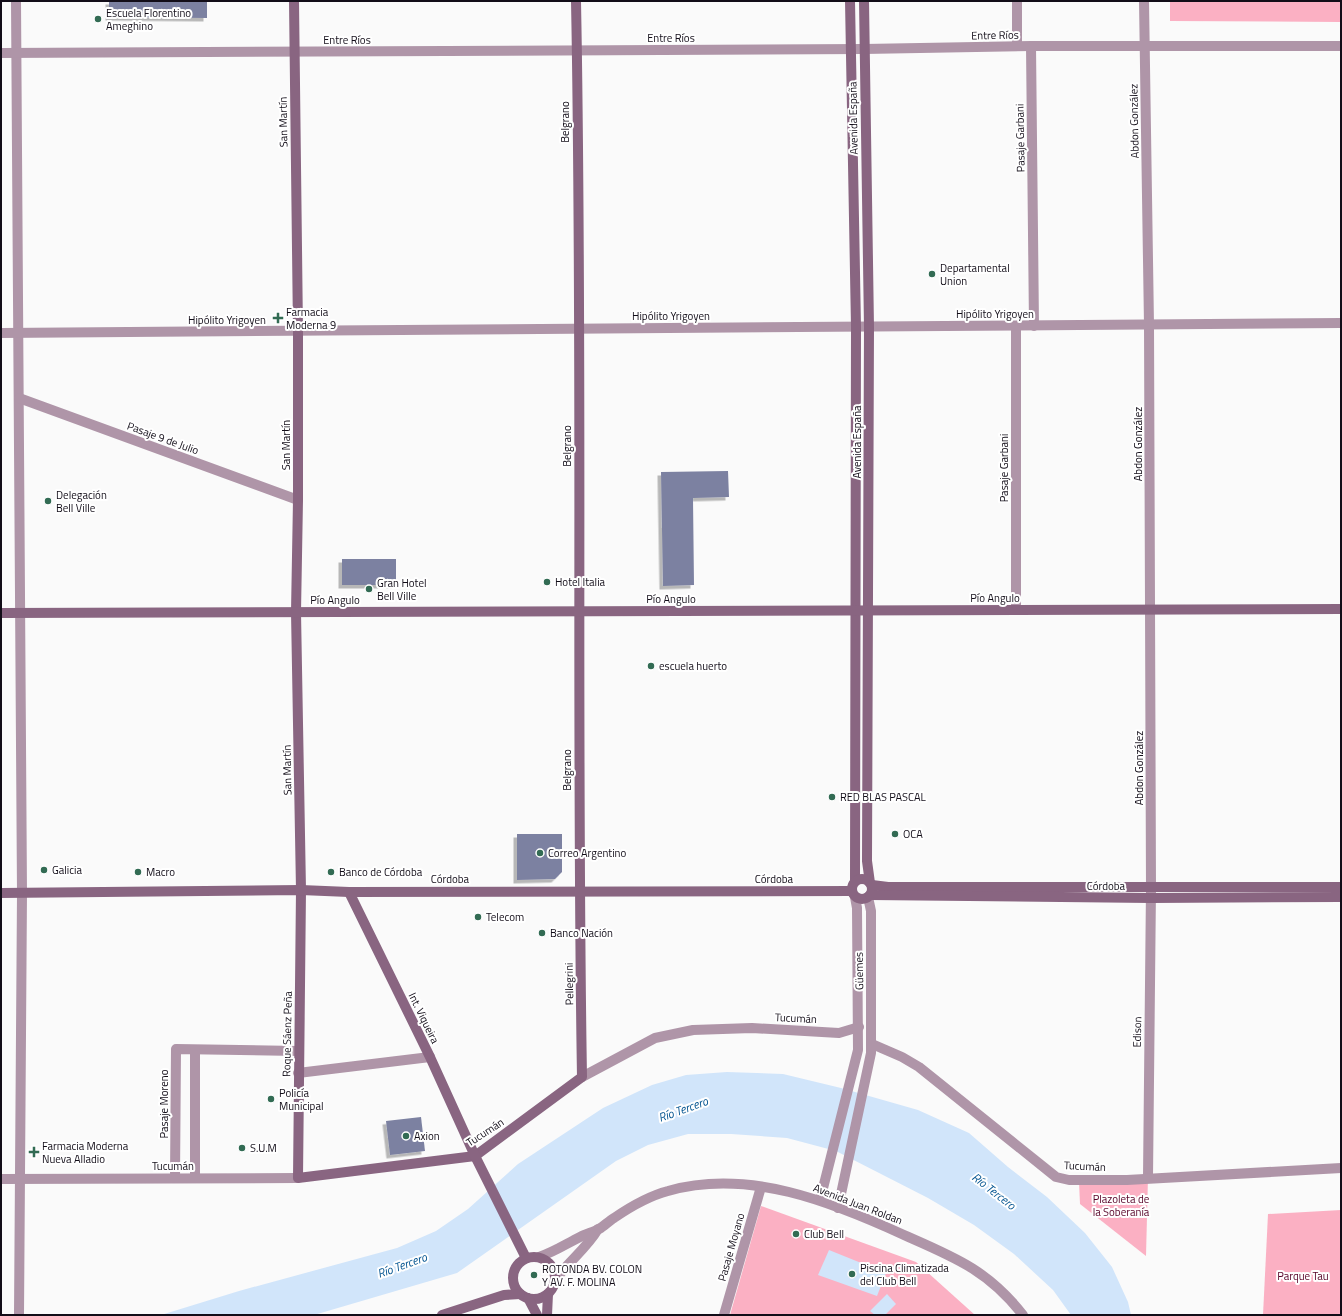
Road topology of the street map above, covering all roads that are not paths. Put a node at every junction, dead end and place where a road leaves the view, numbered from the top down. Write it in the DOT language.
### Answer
graph roads {
  1 [pos="16,1"];
  2 [pos="294,1"];
  3 [pos="576,1"];
  4 [pos="850,1"];
  5 [pos="864,1"];
  6 [pos="1017,1"];
  7 [pos="1144,1"];
  8 [pos="1017,46"];
  9 [pos="1031,46"];
  10 [pos="1341,46"];
  11 [pos="1144,47"];
  12 [pos="850,48"];
  13 [pos="864,49"];
  14 [pos="577,50"];
  15 [pos="294,52"];
  16 [pos="1,53"];
  17 [pos="17,53"];
  18 [pos="1341,323"];
  19 [pos="1150,325"];
  20 [pos="1016,326"];
  21 [pos="1034,326"];
  22 [pos="856,327"];
  23 [pos="869,327"];
  24 [pos="579,329"];
  25 [pos="298,331"];
  26 [pos="1,333"];
  27 [pos="18,333"];
  28 [pos="19,398"];
  29 [pos="298,500"];
  30 [pos="1341,609"];
  31 [pos="868,610"];
  32 [pos="1016,610"];
  33 [pos="1150,610"];
  34 [pos="855,611"];
  35 [pos="296,612"];
  36 [pos="579,612"];
  37 [pos="1,613"];
  38 [pos="20,613"];
  39 [pos="1341,887"];
  40 [pos="301,890"];
  41 [pos="854,890"];
  42 [pos="870,890"];
  43 [pos="579,891"];
  44 [pos="349,892"];
  45 [pos="1,893"];
  46 [pos="22,893"];
  47 [pos="1151,893"];
  48 [pos="1341,897"];
  49 [pos="859,1032"];
  50 [pos="872,1044"];
  51 [pos="195,1050"];
  52 [pos="298,1050"];
  53 [pos="430,1057"];
  54 [pos="298,1073"];
  55 [pos="582,1077"];
  56 [pos="475,1156"];
  57 [pos="1341,1168"];
  58 [pos="1148,1177"];
  59 [pos="175,1178"];
  60 [pos="195,1178"];
  61 [pos="298,1178"];
  62 [pos="1,1179"];
  63 [pos="21,1179"];
  64 [pos="761,1186"];
  65 [pos="820,1200"];
  66 [pos="838,1208"];
  67 [pos="598,1229"];
  68 [pos="539,1257"];
  69 [pos="526,1258"];
  70 [pos="556,1279"];
  71 [pos="514,1283"];
  72 [pos="548,1294"];
  73 [pos="524,1296"];
  74 [pos="484,1301"];
  75 [pos="19,1315"];
  76 [pos="442,1315"];
  77 [pos="537,1315"];
  78 [pos="547,1315"];
  79 [pos="724,1315"];
  80 [pos="1023,1315"];
  1 -- 17 [label="street"];
  2 -- 15 [label="street, San Martín"];
  3 -- 14 [label="street, Belgrano"];
  4 -- 12 [label="street, Avenida España"];
  5 -- 13 [label="street, Avenida España"];
  6 -- 8 [label="street"];
  7 -- 11 [label="street, Abdon González"];
  8 -- 9 [label="street, Entre Ríos"];
  8 -- 13 [label="street, Entre Ríos"];
  9 -- 11 [label="street, Entre Ríos"];
  9 -- 21 [label="street, Pasaje Garbani"];
  10 -- 11 [label="street, Entre Ríos"];
  11 -- 19 [label="street, Abdon González"];
  12 -- 13 [label="street, Entre Ríos"];
  12 -- 14 [label="street, Entre Ríos"];
  12 -- 22 [label="street, Avenida España"];
  13 -- 23 [label="street, Avenida España"];
  14 -- 15 [label="street, Entre Ríos"];
  14 -- 24 [label="street, Belgrano"];
  15 -- 17 [label="street, Entre Ríos"];
  15 -- 25 [label="street, San Martín"];
  16 -- 17 [label="street, Entre Ríos"];
  17 -- 27 [label="street"];
  18 -- 19 [label="street, Hipólito Yrigoyen"];
  19 -- 21 [label="street, Hipólito Yrigoyen"];
  19 -- 33 [label="street, Abdon González"];
  20 -- 21 [label="street, Hipólito Yrigoyen"];
  20 -- 23 [label="street, Hipólito Yrigoyen"];
  20 -- 32 [label="street, Pasaje Garbani"];
  22 -- 23 [label="street, Hipólito Yrigoyen"];
  22 -- 24 [label="street, Hipólito Yrigoyen"];
  22 -- 34 [label="street, Avenida España"];
  23 -- 31 [label="street, Avenida España"];
  24 -- 25 [label="street, Hipólito Yrigoyen"];
  24 -- 36 [label="street, Belgrano"];
  25 -- 27 [label="street, Hipólito Yrigoyen"];
  25 -- 29 [label="street, San Martín"];
  26 -- 27 [label="street, Hipólito Yrigoyen"];
  27 -- 28 [label="street"];
  28 -- 29 [label="street, Pasaje 9 de Julio"];
  28 -- 38 [label="street"];
  29 -- 35 [label="street, San Martín"];
  30 -- 33 [label="street, Pío Angulo"];
  31 -- 32 [label="street, Pío Angulo"];
  31 -- 34 [label="street, Pío Angulo"];
  31 -- 42 [label="street, Avenida España"];
  32 -- 33 [label="street, Pío Angulo"];
  33 -- 47 [label="street, Abdon González"];
  34 -- 36 [label="street, Pío Angulo"];
  34 -- 41 [label="street, Avenida España"];
  35 -- 36 [label="street, Pío Angulo"];
  35 -- 38 [label="street, Pío Angulo"];
  35 -- 40 [label="street, San Martín"];
  36 -- 43 [label="street, Belgrano"];
  37 -- 38 [label="street, Pío Angulo"];
  38 -- 46 [label="street"];
  39 -- 47 [label="street, Córdoba"];
  40 -- 44 [label="street, Córdoba"];
  40 -- 46 [label="street, Córdoba"];
  40 -- 52 [label="street, Roque Sáenz Peña"];
  41 -- 42 [label="street"];
  41 -- 42 [label="street"];
  41 -- 43 [label="street, Córdoba"];
  41 -- 49 [label="street, Güemes"];
  42 -- 47 [label="street, Córdoba"];
  42 -- 50 [label="street, Güemes"];
  43 -- 44 [label="street, Córdoba"];
  43 -- 55 [label="street, Pellegrini"];
  44 -- 53 [label="street, Int. Viqueira"];
  45 -- 46 [label="street, Córdoba"];
  46 -- 63 [label="street"];
  47 -- 48 [label="street, Córdoba"];
  47 -- 58 [label="street, Edison"];
  49 -- 55 [label="street, Tucumán"];
  49 -- 65 [label="street, Güemes"];
  50 -- 58 [label="street, Tucumán"];
  50 -- 66 [label="street, Güemes"];
  51 -- 52 [label="street, Pasaje Moreno"];
  51 -- 59 [label="street, Pasaje Moreno"];
  51 -- 60 [label="street"];
  52 -- 54 [label="street, Roque Sáenz Peña"];
  53 -- 54 [label="street"];
  53 -- 56 [label="street, Int. Viqueira"];
  54 -- 61 [label="street, Roque Sáenz Peña"];
  55 -- 56 [label="street, Tucumán"];
  56 -- 61 [label="street, Tucumán"];
  56 -- 69 [label="street, Int. Viqueira"];
  57 -- 58 [label="street, Tucumán"];
  59 -- 60 [label="street, Tucumán"];
  59 -- 63 [label="street, Tucumán"];
  60 -- 61 [label="street, Tucumán"];
  62 -- 63 [label="street, Tucumán"];
  63 -- 75 [label="street"];
  64 -- 65 [label="street, Avenida Juan Roldan"];
  64 -- 67 [label="street, Avenida Juan Roldan"];
  64 -- 79 [label="street, Pasaje Moyano"];
  65 -- 66 [label="street, Avenida Juan Roldan"];
  66 -- 80 [label="street, Avenida Juan Roldan"];
  67 -- 68 [label="street, Avenida Juan Roldan"];
  67 -- 70 [label="street, Avenida Juan Roldan"];
  68 -- 69 [label="street"];
  68 -- 70 [label="street"];
  69 -- 71 [label="street"];
  70 -- 72 [label="street"];
  71 -- 73 [label="street"];
  71 -- 74 [label="street"];
  72 -- 73 [label="street"];
  72 -- 78 [label="street"];
  73 -- 74 [label="street"];
  73 -- 77 [label="street"];
  74 -- 76 [label="street"];
}
